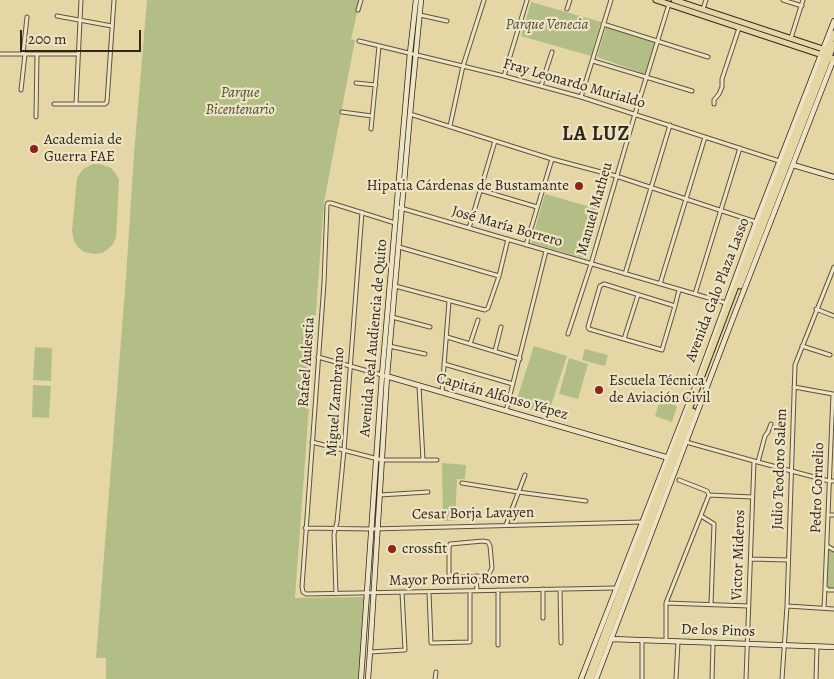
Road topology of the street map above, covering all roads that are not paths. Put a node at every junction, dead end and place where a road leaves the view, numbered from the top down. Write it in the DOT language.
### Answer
graph roads {
  1 [pos="82,0"];
  2 [pos="114,0"];
  3 [pos="361,0"];
  4 [pos="416,0"];
  5 [pos="422,0"];
  6 [pos="484,0"];
  7 [pos="527,0"];
  8 [pos="570,0"];
  9 [pos="611,0"];
  10 [pos="656,0"];
  11 [pos="674,0"];
  12 [pos="706,0"];
  13 [pos="783,0"];
  14 [pos="803,0"];
  15 [pos="669,4"];
  16 [pos="802,6"];
  17 [pos="567,9"];
  18 [pos="694,9"];
  19 [pos="702,9"];
  20 [pos="358,10"];
  21 [pos="420,15"];
  22 [pos="56,16"];
  23 [pos="27,17"];
  24 [pos="81,20"];
  25 [pos="448,21"];
  26 [pos="834,21"];
  27 [pos="603,24"];
  28 [pos="112,26"];
  29 [pos="739,28"];
  30 [pos="834,33"];
  31 [pos="791,38"];
  32 [pos="359,41"];
  33 [pos="658,41"];
  34 [pos="834,44"];
  35 [pos="379,46"];
  36 [pos="552,52"];
  37 [pos="410,53"];
  38 [pos="0,54"];
  39 [pos="24,54"];
  40 [pos="37,54"];
  41 [pos="78,54"];
  42 [pos="829,54"];
  43 [pos="416,55"];
  44 [pos="708,57"];
  45 [pos="592,61"];
  46 [pos="463,66"];
  47 [pos="504,76"];
  48 [pos="646,77"];
  49 [pos="356,84"];
  50 [pos="376,85"];
  51 [pos="541,86"];
  52 [pos="21,90"];
  53 [pos="692,91"];
  54 [pos="582,97"];
  55 [pos="54,104"];
  56 [pos="76,104"];
  57 [pos="714,104"];
  58 [pos="342,112"];
  59 [pos="410,114"];
  60 [pos="634,114"];
  61 [pos="36,116"];
  62 [pos="372,116"];
  63 [pos="670,125"];
  64 [pos="450,126"];
  65 [pos="371,128"];
  66 [pos="705,137"];
  67 [pos="494,141"];
  68 [pos="740,148"];
  69 [pos="552,159"];
  70 [pos="780,161"];
  71 [pos="793,165"];
  72 [pos="616,176"];
  73 [pos="834,177"];
  74 [pos="651,188"];
  75 [pos="480,190"];
  76 [pos="686,199"];
  77 [pos="537,207"];
  78 [pos="399,208"];
  79 [pos="721,210"];
  80 [pos="362,212"];
  81 [pos="756,222"];
  82 [pos="396,223"];
  83 [pos="469,228"];
  84 [pos="508,239"];
  85 [pos="526,244"];
  86 [pos="398,247"];
  87 [pos="546,250"];
  88 [pos="591,264"];
  89 [pos="834,267"];
  90 [pos="625,274"];
  91 [pos="499,276"];
  92 [pos="660,284"];
  93 [pos="395,286"];
  94 [pos="679,290"];
  95 [pos="695,294"];
  96 [pos="638,295"];
  97 [pos="449,301"];
  98 [pos="726,303"];
  99 [pos="676,306"];
  100 [pos="816,309"];
  101 [pos="834,316"];
  102 [pos="392,317"];
  103 [pos="478,320"];
  104 [pos="430,327"];
  105 [pos="501,327"];
  106 [pos="568,334"];
  107 [pos="447,336"];
  108 [pos="624,339"];
  109 [pos="470,344"];
  110 [pos="390,346"];
  111 [pos="802,346"];
  112 [pos="495,351"];
  113 [pos="425,354"];
  114 [pos="830,355"];
  115 [pos="318,357"];
  116 [pos="520,359"];
  117 [pos="444,364"];
  118 [pos="350,366"];
  119 [pos="384,376"];
  120 [pos="513,384"];
  121 [pos="420,386"];
  122 [pos="794,388"];
  123 [pos="442,392"];
  124 [pos="833,394"];
  125 [pos="506,411"];
  126 [pos="771,424"];
  127 [pos="312,442"];
  128 [pos="686,442"];
  129 [pos="832,443"];
  130 [pos="344,450"];
  131 [pos="379,460"];
  132 [pos="423,460"];
  133 [pos="437,460"];
  134 [pos="673,460"];
  135 [pos="754,461"];
  136 [pos="758,462"];
  137 [pos="791,471"];
  138 [pos="525,475"];
  139 [pos="680,480"];
  140 [pos="829,481"];
  141 [pos="834,481"];
  142 [pos="462,483"];
  143 [pos="428,492"];
  144 [pos="518,492"];
  145 [pos="709,494"];
  146 [pos="380,495"];
  147 [pos="752,497"];
  148 [pos="586,501"];
  149 [pos="828,514"];
  150 [pos="834,515"];
  151 [pos="700,516"];
  152 [pos="642,522"];
  153 [pos="506,525"];
  154 [pos="305,528"];
  155 [pos="375,528"];
  156 [pos="335,529"];
  157 [pos="827,546"];
  158 [pos="834,548"];
  159 [pos="751,559"];
  160 [pos="788,560"];
  161 [pos="476,576"];
  162 [pos="825,585"];
  163 [pos="616,588"];
  164 [pos="543,589"];
  165 [pos="560,589"];
  166 [pos="498,590"];
  167 [pos="834,590"];
  168 [pos="470,591"];
  169 [pos="477,591"];
  170 [pos="303,592"];
  171 [pos="402,592"];
  172 [pos="430,592"];
  173 [pos="366,593"];
  174 [pos="374,593"];
  175 [pos="336,594"];
  176 [pos="666,604"];
  177 [pos="711,604"];
  178 [pos="749,606"];
  179 [pos="787,606"];
  180 [pos="824,608"];
  181 [pos="834,608"];
  182 [pos="543,618"];
  183 [pos="606,639"];
  184 [pos="642,641"];
  185 [pos="666,642"];
  186 [pos="678,642"];
  187 [pos="561,643"];
  188 [pos="713,644"];
  189 [pos="748,644"];
  190 [pos="498,645"];
  191 [pos="784,646"];
  192 [pos="817,647"];
  193 [pos="834,647"];
  194 [pos="370,652"];
  195 [pos="436,672"];
  196 [pos="361,679"];
  197 [pos="368,679"];
  198 [pos="435,679"];
  199 [pos="581,679"];
  200 [pos="586,679"];
  201 [pos="591,679"];
  202 [pos="596,679"];
  203 [pos="642,679"];
  204 [pos="676,679"];
  205 [pos="712,679"];
  206 [pos="746,679"];
  207 [pos="782,679"];
  208 [pos="816,679"];
  1 -- 24 [label="street"];
  2 -- 28 [label="street"];
  3 -- 20 [label="street"];
  4 -- 37 [label="main road, Avenida Real Audiencia de Quito"];
  5 -- 21 [label="main road, Avenida Real Audiencia de Quito"];
  6 -- 46 [label="street"];
  7 -- 47 [label="street"];
  8 -- 17 [label="street"];
  9 -- 27 [label="street"];
  10 -- 15 [label="main road"];
  11 -- 18 [label="main road"];
  12 -- 19 [label="street"];
  13 -- 16 [label="street"];
  14 -- 16 [label="street"];
  15 -- 18 [label="main road"];
  15 -- 33 [label="street, Manuel Matheu"];
  16 -- 31 [label="street"];
  18 -- 19 [label="main road"];
  18 -- 29 [label="main road"];
  19 -- 31 [label="main road"];
  21 -- 25 [label="street"];
  21 -- 43 [label="main road, Avenida Real Audiencia de Quito"];
  22 -- 24 [label="street"];
  23 -- 39 [label="street"];
  24 -- 28 [label="street"];
  24 -- 41 [label="street"];
  26 -- 42 [label="main road, Avenida Galo Plaza Lasso"];
  27 -- 33 [label="street"];
  27 -- 45 [label="street"];
  28 -- 56 [label="street"];
  29 -- 42 [label="main road"];
  29 -- 57 [label="street"];
  30 -- 42 [label="main road, Avenida Galo Plaza Lasso"];
  31 -- 42 [label="main road"];
  32 -- 35 [label="street, Fray Leonardo Murialdo"];
  33 -- 44 [label="street"];
  33 -- 48 [label="street, Manuel Matheu"];
  34 -- 42 [label="main road, Avenida Galo Plaza Lasso"];
  35 -- 37 [label="street, Fray Leonardo Murialdo"];
  35 -- 50 [label="street"];
  36 -- 51 [label="street"];
  37 -- 43 [label="street, Fray Leonardo Murialdo"];
  37 -- 78 [label="main road, Avenida Real Audiencia de Quito"];
  38 -- 39 [label="street"];
  39 -- 40 [label="street"];
  39 -- 52 [label="street"];
  40 -- 41 [label="street"];
  40 -- 61 [label="street"];
  41 -- 56 [label="street"];
  42 -- 70 [label="main road, Avenida Galo Plaza Lasso"];
  42 -- 71 [label="main road, Avenida Galo Plaza Lasso"];
  42 -- 134 [label="main road, Avenida Galo Plaza Lasso"];
  43 -- 46 [label="street, Fray Leonardo Murialdo"];
  43 -- 59 [label="main road, Avenida Real Audiencia de Quito"];
  45 -- 48 [label="street"];
  45 -- 54 [label="street"];
  46 -- 47 [label="street, Fray Leonardo Murialdo"];
  46 -- 64 [label="street"];
  47 -- 51 [label="street, Fray Leonardo Murialdo"];
  48 -- 53 [label="street"];
  48 -- 60 [label="street, Manuel Matheu"];
  49 -- 50 [label="street"];
  50 -- 62 [label="street"];
  51 -- 54 [label="street, Fray Leonardo Murialdo"];
  54 -- 60 [label="street, Fray Leonardo Murialdo"];
  55 -- 56 [label="street"];
  58 -- 62 [label="street"];
  59 -- 64 [label="street"];
  59 -- 78 [label="main road, Avenida Real Audiencia de Quito"];
  60 -- 63 [label="street, Fray Leonardo Murialdo"];
  60 -- 72 [label="street, Manuel Matheu"];
  62 -- 65 [label="street"];
  63 -- 66 [label="street, Fray Leonardo Murialdo"];
  63 -- 74 [label="street"];
  64 -- 67 [label="street"];
  66 -- 68 [label="street, Fray Leonardo Murialdo"];
  66 -- 76 [label="street"];
  67 -- 69 [label="street"];
  67 -- 75 [label="street"];
  68 -- 70 [label="street, Fray Leonardo Murialdo"];
  68 -- 79 [label="street"];
  69 -- 72 [label="street"];
  69 -- 77 [label="street"];
  70 -- 81 [label="main road, Avenida Galo Plaza Lasso"];
  71 -- 73 [label="main road"];
  71 -- 128 [label="main road, Avenida Galo Plaza Lasso"];
  72 -- 74 [label="street"];
  72 -- 88 [label="street, Manuel Matheu"];
  74 -- 76 [label="street"];
  74 -- 90 [label="street"];
  75 -- 77 [label="street"];
  75 -- 83 [label="street"];
  76 -- 79 [label="street"];
  76 -- 92 [label="street"];
  77 -- 85 [label="street"];
  78 -- 82 [label="main road, Avenida Real Audiencia de Quito"];
  78 -- 83 [label="street, José María Borrero"];
  78 -- 86 [label="main road, Avenida Real Audiencia de Quito"];
  79 -- 81 [label="street"];
  79 -- 95 [label="street"];
  80 -- 82 [label="street, Rafael Aulestia"];
  80 -- 115 [label="street, Rafael Aulestia"];
  80 -- 118 [label="street, Miguel Zambrano"];
  81 -- 98 [label="main road, Avenida Galo Plaza Lasso"];
  82 -- 119 [label="main road, Avenida Real Audiencia de Quito"];
  83 -- 84 [label="street, José María Borrero"];
  84 -- 85 [label="street, José María Borrero"];
  84 -- 91 [label="street"];
  85 -- 87 [label="street, José María Borrero"];
  86 -- 91 [label="street"];
  86 -- 93 [label="main road, Avenida Real Audiencia de Quito"];
  87 -- 88 [label="street, José María Borrero"];
  87 -- 116 [label="street"];
  88 -- 90 [label="street, José María Borrero"];
  88 -- 106 [label="street, Manuel Matheu"];
  89 -- 100 [label="street, Julio Teodoro Salem"];
  90 -- 92 [label="street, José María Borrero"];
  91 -- 97 [label="street"];
  92 -- 94 [label="street, José María Borrero"];
  93 -- 97 [label="street"];
  93 -- 102 [label="main road, Avenida Real Audiencia de Quito"];
  94 -- 95 [label="street, José María Borrero"];
  94 -- 99 [label="street"];
  95 -- 98 [label="street, José María Borrero"];
  96 -- 99 [label="street"];
  96 -- 108 [label="street"];
  96 -- 108 [label="street"];
  97 -- 107 [label="street"];
  98 -- 134 [label="main road, Avenida Galo Plaza Lasso"];
  99 -- 108 [label="street"];
  100 -- 101 [label="street"];
  100 -- 111 [label="street, Julio Teodoro Salem"];
  102 -- 104 [label="street"];
  102 -- 110 [label="main road, Avenida Real Audiencia de Quito"];
  103 -- 109 [label="street"];
  105 -- 112 [label="street"];
  107 -- 109 [label="street"];
  107 -- 117 [label="street"];
  109 -- 112 [label="street"];
  110 -- 113 [label="street"];
  110 -- 119 [label="main road, Avenida Real Audiencia de Quito"];
  111 -- 114 [label="street"];
  111 -- 122 [label="street, Julio Teodoro Salem"];
  112 -- 116 [label="street"];
  115 -- 118 [label="street, Capitán Alfonso Yépez"];
  115 -- 127 [label="street, Rafael Aulestia"];
  116 -- 120 [label="street"];
  117 -- 120 [label="street"];
  117 -- 123 [label="street"];
  118 -- 119 [label="street, Capitán Alfonso Yépez"];
  118 -- 130 [label="street, Miguel Zambrano"];
  119 -- 121 [label="main road, Capitán Alfonso Yépez"];
  119 -- 131 [label="main road, Avenida Real Audiencia de Quito"];
  120 -- 125 [label="street"];
  121 -- 123 [label="main road, Capitán Alfonso Yépez"];
  121 -- 132 [label="street"];
  122 -- 124 [label="street"];
  122 -- 137 [label="street, Julio Teodoro Salem"];
  123 -- 125 [label="main road, Capitán Alfonso Yépez"];
  124 -- 129 [label="street, Pedro Cornelio"];
  125 -- 134 [label="main road, Capitán Alfonso Yépez"];
  126 -- 136 [label="street"];
  127 -- 130 [label="street"];
  127 -- 154 [label="street, Rafael Aulestia"];
  128 -- 134 [label="main road, Avenida Galo Plaza Lasso"];
  128 -- 135 [label="street"];
  129 -- 140 [label="street, Pedro Cornelio"];
  130 -- 131 [label="street"];
  130 -- 156 [label="street, Miguel Zambrano"];
  131 -- 132 [label="street"];
  131 -- 146 [label="main road, Avenida Real Audiencia de Quito"];
  131 -- 155 [label="main road, Avenida Real Audiencia de Quito"];
  132 -- 133 [label="street"];
  134 -- 152 [label="main road, Avenida Galo Plaza Lasso"];
  134 -- 183 [label="main road, Avenida Galo Plaza Lasso"];
  134 -- 183 [label="main road, Avenida Galo Plaza Lasso"];
  135 -- 136 [label="street"];
  135 -- 147 [label="street, Victor Mideros"];
  136 -- 137 [label="street"];
  137 -- 140 [label="street"];
  137 -- 160 [label="street, Julio Teodoro Salem"];
  138 -- 144 [label="street"];
  139 -- 145 [label="street"];
  140 -- 141 [label="street"];
  140 -- 149 [label="street, Pedro Cornelio"];
  142 -- 144 [label="street"];
  143 -- 146 [label="street"];
  144 -- 148 [label="street"];
  144 -- 153 [label="street"];
  145 -- 147 [label="street"];
  145 -- 151 [label="street"];
  146 -- 155 [label="main road, Avenida Real Audiencia de Quito"];
  147 -- 159 [label="street, Victor Mideros"];
  149 -- 150 [label="street"];
  149 -- 157 [label="street, Pedro Cornelio"];
  151 -- 176 [label="street"];
  151 -- 177 [label="street"];
  152 -- 153 [label="street, Cesar Borja Lavayen"];
  152 -- 163 [label="main road, Avenida Galo Plaza Lasso"];
  153 -- 155 [label="street, Cesar Borja Lavayen"];
  154 -- 156 [label="street, Cesar Borja Lavayen"];
  154 -- 170 [label="street, Rafael Aulestia"];
  155 -- 156 [label="street, Cesar Borja Lavayen"];
  155 -- 173 [label="main road, Avenida Real Audiencia de Quito"];
  155 -- 174 [label="main road, Avenida Real Audiencia de Quito"];
  156 -- 175 [label="street, Miguel Zambrano"];
  157 -- 158 [label="street"];
  157 -- 162 [label="street, Pedro Cornelio"];
  159 -- 160 [label="street"];
  159 -- 178 [label="street, Victor Mideros"];
  160 -- 179 [label="street, Julio Teodoro Salem"];
  161 -- 161 [label="street"];
  161 -- 169 [label="street"];
  162 -- 167 [label="street"];
  162 -- 180 [label="street, Pedro Cornelio"];
  163 -- 165 [label="street, Mayor Porfirio Romero"];
  163 -- 199 [label="main road, Avenida Galo Plaza Lasso"];
  164 -- 165 [label="street, Mayor Porfirio Romero"];
  164 -- 166 [label="street, Mayor Porfirio Romero"];
  164 -- 182 [label="street"];
  165 -- 187 [label="street"];
  166 -- 169 [label="street, Mayor Porfirio Romero"];
  166 -- 190 [label="street"];
  168 -- 169 [label="street, Mayor Porfirio Romero"];
  168 -- 172 [label="street, Mayor Porfirio Romero"];
  168 -- 172 [label="street"];
  170 -- 175 [label="street, Mayor Porfirio Romero"];
  171 -- 172 [label="street, Mayor Porfirio Romero"];
  171 -- 174 [label="street, Mayor Porfirio Romero"];
  171 -- 194 [label="street"];
  173 -- 174 [label="street, Mayor Porfirio Romero"];
  173 -- 175 [label="street, Mayor Porfirio Romero"];
  173 -- 196 [label="main road, Avenida Real Audiencia de Quito"];
  174 -- 194 [label="main road, Avenida Real Audiencia de Quito"];
  176 -- 177 [label="street"];
  176 -- 185 [label="street"];
  177 -- 178 [label="street"];
  178 -- 189 [label="street, Victor Mideros"];
  179 -- 180 [label="street"];
  179 -- 191 [label="street, Julio Teodoro Salem"];
  180 -- 181 [label="street"];
  183 -- 184 [label="main road, De los Pinos"];
  183 -- 200 [label="main road, Avenida Galo Plaza Lasso"];
  183 -- 201 [label="main road, Avenida Galo Plaza Lasso"];
  183 -- 202 [label="main road, Avenida Galo Plaza Lasso"];
  184 -- 185 [label="main road, De los Pinos"];
  184 -- 203 [label="street"];
  185 -- 186 [label="main road, De los Pinos"];
  186 -- 188 [label="main road, De los Pinos"];
  186 -- 204 [label="street"];
  188 -- 189 [label="main road, De los Pinos"];
  188 -- 205 [label="street"];
  189 -- 191 [label="main road, De los Pinos"];
  189 -- 206 [label="street, Victor Mideros"];
  191 -- 192 [label="main road, De los Pinos"];
  191 -- 207 [label="street, Julio Teodoro Salem"];
  192 -- 193 [label="main road, De los Pinos"];
  192 -- 208 [label="street"];
  194 -- 197 [label="main road, Avenida Real Audiencia de Quito"];
  195 -- 198 [label="street"];
}
